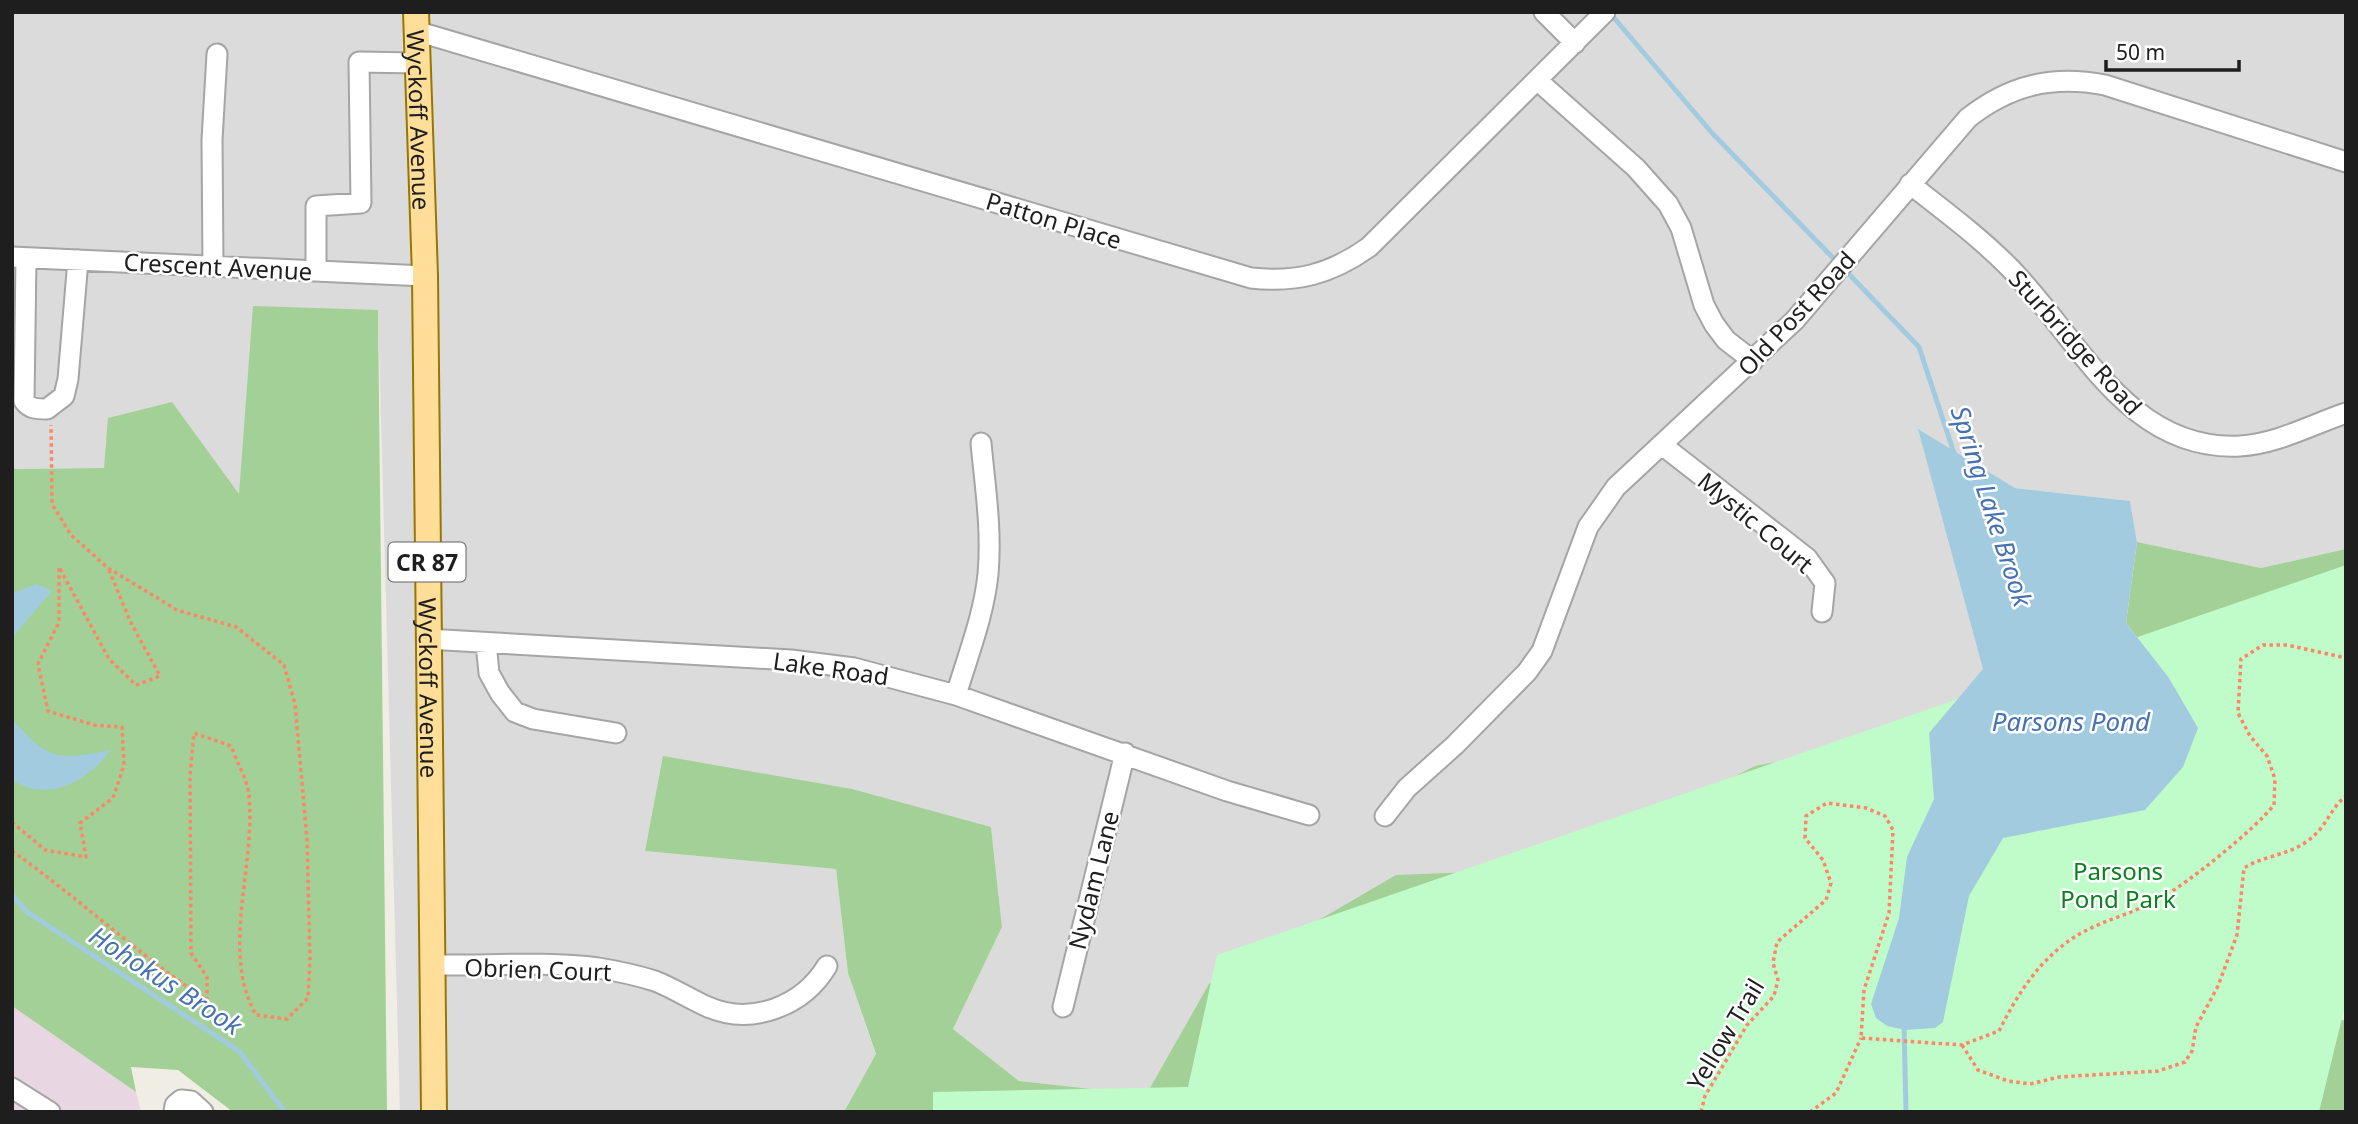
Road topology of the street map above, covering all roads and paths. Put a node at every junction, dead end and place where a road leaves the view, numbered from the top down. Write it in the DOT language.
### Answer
graph roads {
  1 [pos="1544,12"];
  2 [pos="1605,12"];
  3 [pos="416,22"];
  4 [pos="1575,43"];
  5 [pos="217,54"];
  6 [pos="417,63"];
  7 [pos="1537,80"];
  8 [pos="2346,162"];
  9 [pos="1910,184"];
  10 [pos="19,257"];
  11 [pos="78,260"];
  12 [pos="213,265"];
  13 [pos="316,270"];
  14 [pos="425,276"];
  15 [pos="1753,361"];
  16 [pos="47,409"];
  17 [pos="2346,413"];
  18 [pos="981,443"];
  19 [pos="1662,445"];
  20 [pos="108,568"];
  21 [pos="1822,612"];
  22 [pos="427,639"];
  23 [pos="486,643"];
  24 [pos="2346,659"];
  25 [pos="957,695"];
  26 [pos="616,733"];
  27 [pos="1125,753"];
  28 [pos="2346,796"];
  29 [pos="1309,815"];
  30 [pos="1385,816"];
  31 [pos="12,822"];
  32 [pos="12,851"];
  33 [pos="433,965"];
  34 [pos="827,966"];
  35 [pos="1062,1007"];
  36 [pos="1861,1038"];
  37 [pos="1962,1045"];
  38 [pos="12,1088"];
  39 [pos="50,1112"];
  40 [pos="174,1112"];
  41 [pos="203,1112"];
  42 [pos="434,1112"];
  43 [pos="1701,1112"];
  44 [pos="1810,1112"];
  1 -- 4 [label="street"];
  2 -- 4 [label="street, Patton Place"];
  3 -- 6 [label="main road, Wyckoff Avenue / CR 87"];
  3 -- 7 [label="street, Patton Place"];
  4 -- 7 [label="street, Patton Place"];
  5 -- 12 [label="street"];
  6 -- 13 [label="street"];
  6 -- 14 [label="main road, Wyckoff Avenue / CR 87"];
  7 -- 15 [label="street"];
  8 -- 9 [label="street, Old Post Road"];
  9 -- 15 [label="street, Old Post Road"];
  9 -- 17 [label="street, Sturbridge Road"];
  10 -- 11 [label="street, Crescent Avenue"];
  10 -- 16 [label="street"];
  11 -- 12 [label="street, Crescent Avenue"];
  11 -- 16 [label="street"];
  12 -- 13 [label="street, Crescent Avenue"];
  13 -- 14 [label="street, Crescent Avenue"];
  14 -- 22 [label="main road, Wyckoff Avenue / CR 87"];
  15 -- 19 [label="street, Old Post Road"];
  16 -- 20 [label="path"];
  18 -- 25 [label="street"];
  19 -- 21 [label="street, Mystic Court"];
  19 -- 30 [label="street, Old Post Road"];
  20 -- 31 [label="path"];
  20 -- 32 [label="path"];
  22 -- 23 [label="street, Lake Road"];
  22 -- 33 [label="main road, Wyckoff Avenue / CR 87"];
  23 -- 25 [label="street, Lake Road"];
  23 -- 26 [label="street"];
  24 -- 37 [label="path"];
  25 -- 27 [label="street, Lake Road"];
  27 -- 29 [label="street, Lake Road"];
  27 -- 35 [label="street, Nydam Lane"];
  28 -- 37 [label="path"];
  33 -- 34 [label="street, Obrien Court"];
  33 -- 42 [label="main road, Wyckoff Avenue / CR 87"];
  36 -- 37 [label="path"];
  36 -- 43 [label="path, Yellow Trail"];
  36 -- 44 [label="path, Yellow Trail"];
  38 -- 39 [label="street"];
  40 -- 41 [label="street"];
}
